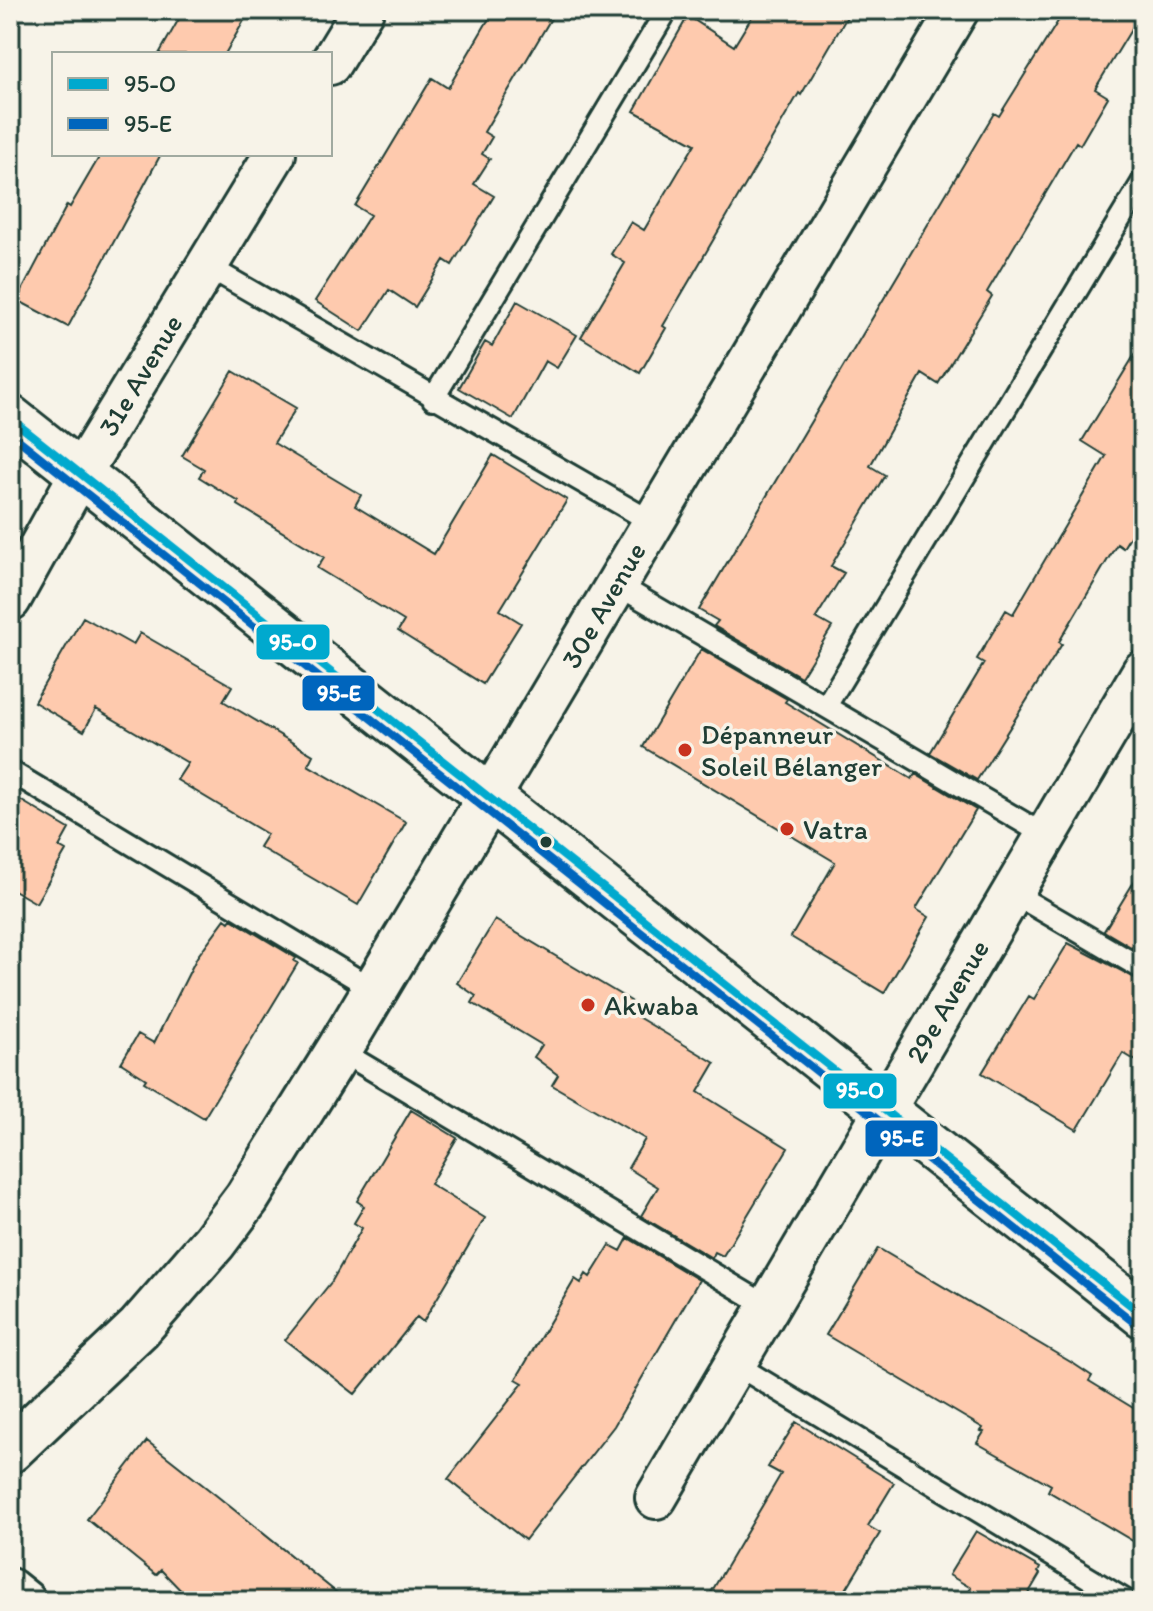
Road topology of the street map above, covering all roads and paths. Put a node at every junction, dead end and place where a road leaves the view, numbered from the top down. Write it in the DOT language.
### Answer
graph roads {
  1 [pos="363,10"];
  2 [pos="667,10"];
  3 [pos="958,10"];
  4 [pos="332,61"];
  5 [pos="274,156"];
  6 [pos="1143,181"];
  7 [pos="207,266"];
  8 [pos="433,399"];
  9 [pos="10,418"];
  10 [pos="80,474"];
  11 [pos="652,522"];
  12 [pos="616,584"];
  13 [pos="10,600"];
  14 [pos="1143,671"];
  15 [pos="826,706"];
  16 [pos="10,771"];
  17 [pos="490,797"];
  18 [pos="1045,835"];
  19 [pos="1011,892"];
  20 [pos="1143,969"];
  21 [pos="375,990"];
  22 [pos="339,1050"];
  23 [pos="884,1111"];
  24 [pos="769,1307"];
  25 [pos="1143,1315"];
  26 [pos="735,1364"];
  27 [pos="10,1450"];
  28 [pos="656,1498"];
  29 [pos="10,1589"];
  30 [pos="25,1601"];
  31 [pos="1127,1601"];
  1 -- 4 [label="street"];
  2 -- 8 [label="lane"];
  3 -- 11 [label="street, 30e Avenue"];
  5 -- 7 [label="street, 31e Avenue"];
  6 -- 15 [label="lane"];
  7 -- 8 [label="lane"];
  7 -- 10 [label="street, 31e Avenue"];
  8 -- 11 [label="lane"];
  9 -- 10 [label="street"];
  10 -- 13 [label="street, 31e Avenue"];
  10 -- 17 [label="street"];
  11 -- 12 [label="street, 30e Avenue"];
  12 -- 15 [label="lane"];
  12 -- 17 [label="street, 30e Avenue"];
  14 -- 18 [label="street, 29e Avenue"];
  15 -- 18 [label="lane"];
  16 -- 21 [label="lane"];
  17 -- 21 [label="street, 30e Avenue"];
  17 -- 23 [label="street"];
  18 -- 19 [label="street, 29e Avenue"];
  19 -- 20 [label="lane"];
  19 -- 23 [label="street, 29e Avenue"];
  21 -- 22 [label="street, 30e Avenue"];
  22 -- 24 [label="lane"];
  22 -- 27 [label="street, 30e Avenue"];
  23 -- 24 [label="street, 29e Avenue"];
  23 -- 25 [label="street"];
  24 -- 26 [label="street, 29e Avenue"];
  26 -- 28 [label="street, 29e Avenue"];
  26 -- 31 [label="lane"];
  29 -- 30 [label="street"];
}
